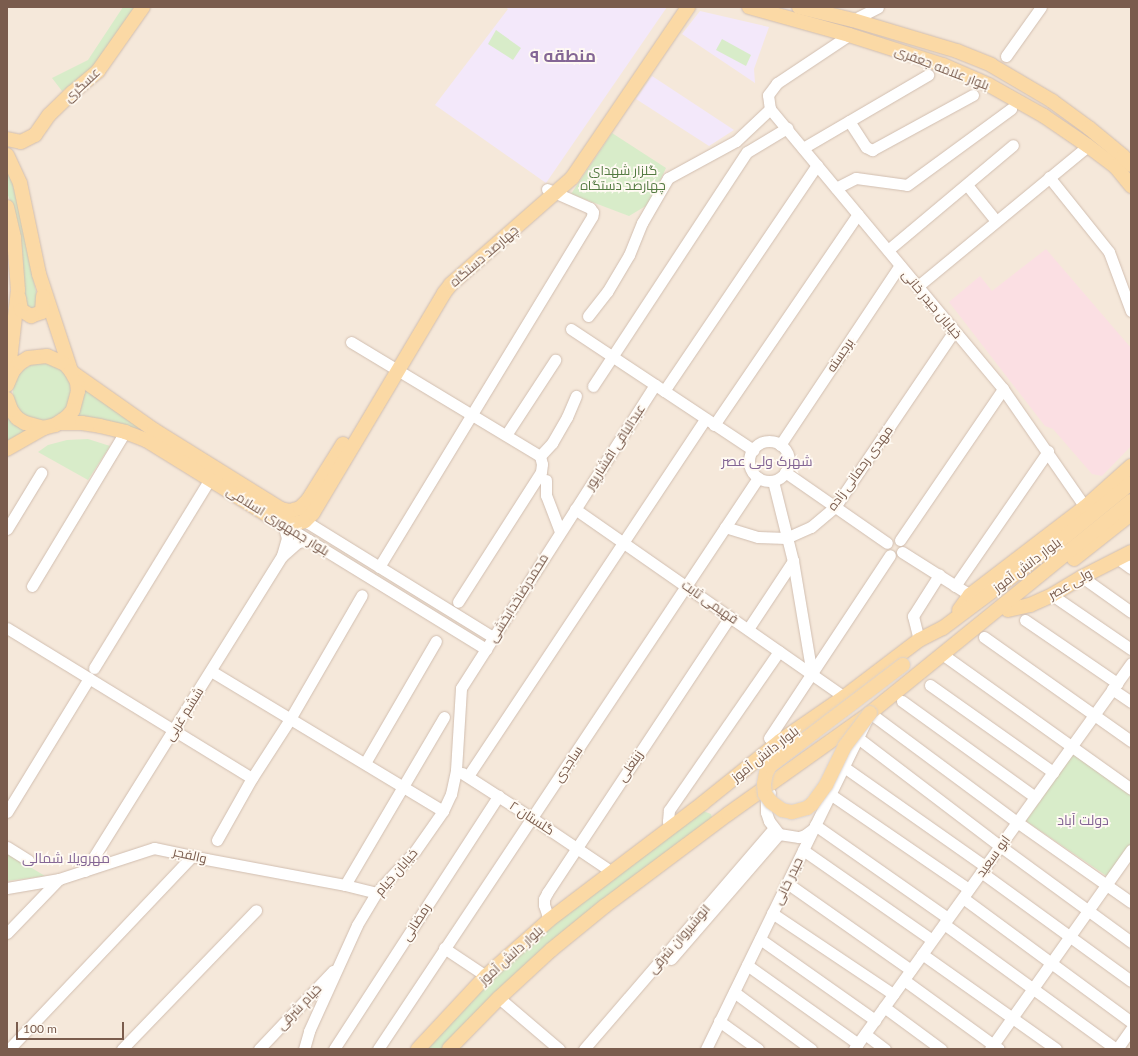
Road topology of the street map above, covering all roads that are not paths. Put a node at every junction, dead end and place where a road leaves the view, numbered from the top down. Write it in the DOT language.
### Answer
graph roads {
  1 [pos="142,7"];
  2 [pos="678,7"];
  3 [pos="688,7"];
  4 [pos="749,7"];
  5 [pos="799,7"];
  6 [pos="878,7"];
  7 [pos="1041,7"];
  8 [pos="853,20"];
  9 [pos="849,35"];
  10 [pos="951,49"];
  11 [pos="1006,56"];
  12 [pos="976,59"];
  13 [pos="943,65"];
  14 [pos="928,75"];
  15 [pos="968,76"];
  16 [pos="973,95"];
  17 [pos="770,108"];
  18 [pos="1011,109"];
  19 [pos="849,121"];
  20 [pos="787,128"];
  21 [pos="7,139"];
  22 [pos="1013,145"];
  23 [pos="1088,146"];
  24 [pos="803,148"];
  25 [pos="7,155"];
  26 [pos="817,165"];
  27 [pos="1131,165"];
  28 [pos="569,175"];
  29 [pos="1049,177"];
  30 [pos="967,185"];
  31 [pos="1131,186"];
  32 [pos="836,188"];
  33 [pos="552,191"];
  34 [pos="7,207"];
  35 [pos="858,214"];
  36 [pos="996,221"];
  37 [pos="888,250"];
  38 [pos="900,265"];
  39 [pos="918,286"];
  40 [pos="42,287"];
  41 [pos="18,290"];
  42 [pos="1131,311"];
  43 [pos="588,316"];
  44 [pos="570,330"];
  45 [pos="954,331"];
  46 [pos="351,342"];
  47 [pos="612,357"];
  48 [pos="555,360"];
  49 [pos="395,368"];
  50 [pos="72,372"];
  51 [pos="7,382"];
  52 [pos="593,386"];
  53 [pos="659,388"];
  54 [pos="1003,389"];
  55 [pos="576,396"];
  56 [pos="7,399"];
  57 [pos="471,413"];
  58 [pos="710,422"];
  59 [pos="60,423"];
  60 [pos="44,428"];
  61 [pos="125,432"];
  62 [pos="506,435"];
  63 [pos="780,445"];
  64 [pos="7,450"];
  65 [pos="752,450"];
  66 [pos="1048,451"];
  67 [pos="540,456"];
  68 [pos="1131,466"];
  69 [pos="785,472"];
  70 [pos="41,473"];
  71 [pos="543,476"];
  72 [pos="758,478"];
  73 [pos="210,479"];
  74 [pos="773,481"];
  75 [pos="1131,483"];
  76 [pos="1131,501"];
  77 [pos="1085,506"];
  78 [pos="835,507"];
  79 [pos="575,509"];
  80 [pos="290,512"];
  81 [pos="1131,514"];
  82 [pos="305,521"];
  83 [pos="281,523"];
  84 [pos="725,527"];
  85 [pos="7,530"];
  86 [pos="560,531"];
  87 [pos="786,538"];
  88 [pos="309,540"];
  89 [pos="900,540"];
  90 [pos="623,542"];
  91 [pos="888,543"];
  92 [pos="902,552"];
  93 [pos="1131,552"];
  94 [pos="890,555"];
  95 [pos="282,556"];
  96 [pos="1117,558"];
  97 [pos="793,561"];
  98 [pos="379,567"];
  99 [pos="1131,568"];
  100 [pos="939,575"];
  101 [pos="1082,577"];
  102 [pos="32,586"];
  103 [pos="686,586"];
  104 [pos="956,586"];
  105 [pos="362,595"];
  106 [pos="970,595"];
  107 [pos="1052,595"];
  108 [pos="458,602"];
  109 [pos="1008,610"];
  110 [pos="1131,612"];
  111 [pos="730,617"];
  112 [pos="1025,620"];
  113 [pos="946,625"];
  114 [pos="7,628"];
  115 [pos="748,629"];
  116 [pos="964,636"];
  117 [pos="493,637"];
  118 [pos="984,638"];
  119 [pos="919,640"];
  120 [pos="436,641"];
  121 [pos="486,649"];
  122 [pos="1131,649"];
  123 [pos="779,651"];
  124 [pos="942,654"];
  125 [pos="1131,664"];
  126 [pos="211,671"];
  127 [pos="92,673"];
  128 [pos="812,674"];
  129 [pos="930,685"];
  130 [pos="1115,686"];
  131 [pos="461,688"];
  132 [pos="844,697"];
  133 [pos="902,701"];
  134 [pos="1131,702"];
  135 [pos="870,712"];
  136 [pos="1094,714"];
  137 [pos="444,717"];
  138 [pos="290,718"];
  139 [pos="174,730"];
  140 [pos="769,738"];
  141 [pos="858,738"];
  142 [pos="1131,741"];
  143 [pos="1071,747"];
  144 [pos="365,763"];
  145 [pos="844,767"];
  146 [pos="456,770"];
  147 [pos="1053,772"];
  148 [pos="468,776"];
  149 [pos="252,778"];
  150 [pos="780,778"];
  151 [pos="404,786"];
  152 [pos="1131,789"];
  153 [pos="830,794"];
  154 [pos="498,796"];
  155 [pos="1035,797"];
  156 [pos="703,803"];
  157 [pos="443,811"];
  158 [pos="7,812"];
  159 [pos="532,818"];
  160 [pos="718,821"];
  161 [pos="1017,822"];
  162 [pos="814,826"];
  163 [pos="670,828"];
  164 [pos="776,831"];
  165 [pos="217,840"];
  166 [pos="1000,846"];
  167 [pos="7,847"];
  168 [pos="576,847"];
  169 [pos="803,850"];
  170 [pos="1131,850"];
  171 [pos="192,856"];
  172 [pos="28,860"];
  173 [pos="606,868"];
  174 [pos="983,869"];
  175 [pos="85,872"];
  176 [pos="59,879"];
  177 [pos="787,883"];
  178 [pos="1107,884"];
  179 [pos="345,885"];
  180 [pos="7,888"];
  181 [pos="376,893"];
  182 [pos="966,894"];
  183 [pos="1131,902"];
  184 [pos="256,910"];
  185 [pos="1088,911"];
  186 [pos="772,913"];
  187 [pos="549,920"];
  188 [pos="946,921"];
  189 [pos="7,933"];
  190 [pos="1070,936"];
  191 [pos="760,939"];
  192 [pos="932,940"];
  193 [pos="1131,942"];
  194 [pos="444,948"];
  195 [pos="922,954"];
  196 [pos="1051,963"];
  197 [pos="339,965"];
  198 [pos="747,965"];
  199 [pos="911,970"];
  200 [pos="486,976"];
  201 [pos="651,977"];
  202 [pos="904,980"];
  203 [pos="1131,981"];
  204 [pos="1032,989"];
  205 [pos="734,992"];
  206 [pos="894,994"];
  207 [pos="499,998"];
  208 [pos="884,1007"];
  209 [pos="1012,1018"];
  210 [pos="875,1020"];
  211 [pos="719,1021"];
  212 [pos="1131,1022"];
  213 [pos="1131,1029"];
  214 [pos="865,1034"];
  215 [pos="856,1047"];
  216 [pos="994,1048"];
  217 [pos="9,1049"];
  218 [pos="122,1049"];
  219 [pos="259,1049"];
  220 [pos="304,1049"];
  221 [pos="334,1049"];
  222 [pos="378,1049"];
  223 [pos="418,1049"];
  224 [pos="449,1049"];
  225 [pos="559,1049"];
  226 [pos="584,1049"];
  227 [pos="594,1049"];
  228 [pos="706,1049"];
  229 [pos="758,1049"];
  230 [pos="811,1049"];
  231 [pos="885,1049"];
  232 [pos="941,1049"];
  233 [pos="1056,1049"];
  234 [pos="1116,1049"];
  1 -- 21 [label="main road, عسگری"];
  2 -- 28 [label="main road, چهارصد دستگاه"];
  3 -- 28 [label="main road, چهارصد دستگاه"];
  4 -- 9 [label="main road, بلوار علامه جعفری"];
  5 -- 8 [label="main road, بلوار علامه جعفری"];
  6 -- 8 [label="street"];
  7 -- 11 [label="street"];
  8 -- 10 [label="main road, بلوار علامه جعفری"];
  9 -- 13 [label="main road, بلوار علامه جعفری"];
  9 -- 17 [label="street"];
  10 -- 12 [label="main road, بلوار علامه جعفری"];
  10 -- 13 [label="main road"];
  12 -- 15 [label="main road"];
  12 -- 27 [label="main road, بلوار علامه جعفری"];
  13 -- 15 [label="main road, بلوار علامه جعفری"];
  14 -- 19 [label="street"];
  15 -- 23 [label="main road, بلوار علامه جعفری"];
  16 -- 19 [label="street"];
  17 -- 20 [label="street, خیابان حیدر خانی"];
  17 -- 43 [label="street"];
  18 -- 32 [label="street"];
  19 -- 24 [label="street"];
  20 -- 24 [label="street, خیابان حیدر خانی"];
  20 -- 47 [label="street"];
  22 -- 30 [label="street"];
  23 -- 29 [label="street"];
  23 -- 31 [label="main road, بلوار علامه جعفری"];
  24 -- 26 [label="street, خیابان حیدر خانی"];
  25 -- 40 [label="main road"];
  26 -- 32 [label="street, خیابان حیدر خانی"];
  26 -- 53 [label="street, عبدالباقی افشارپور"];
  28 -- 33 [label="main road, چهارصد دستگاه"];
  29 -- 36 [label="street"];
  29 -- 42 [label="street"];
  30 -- 36 [label="street"];
  30 -- 37 [label="street"];
  32 -- 35 [label="street, خیابان حیدر خانی"];
  33 -- 49 [label="main road, چهارصد دستگاه"];
  33 -- 57 [label="street"];
  34 -- 41 [label="main road"];
  35 -- 37 [label="street, خیابان حیدر خانی"];
  35 -- 58 [label="street"];
  36 -- 39 [label="street"];
  37 -- 38 [label="street, خیابان حیدر خانی"];
  38 -- 39 [label="street, خیابان حیدر خانی"];
  38 -- 63 [label="street, برجسته"];
  39 -- 45 [label="street, خیابان حیدر خانی"];
  40 -- 41 [label="main road"];
  40 -- 50 [label="main road"];
  41 -- 51 [label="main road"];
  44 -- 47 [label="street"];
  45 -- 54 [label="street, خیابان حیدر خانی"];
  45 -- 78 [label="street, مهدی رحمانی زاده"];
  46 -- 49 [label="street"];
  47 -- 52 [label="street"];
  47 -- 53 [label="street"];
  48 -- 62 [label="street"];
  49 -- 57 [label="street"];
  49 -- 80 [label="main road, چهارصد دستگاه"];
  49 -- 82 [label="main road, چهارصد دستگاه"];
  50 -- 51 [label="main road, بلوار جمهوری اسلامی"];
  50 -- 59 [label="main road"];
  50 -- 80 [label="main road, بلوار جمهوری اسلامی"];
  53 -- 58 [label="street"];
  53 -- 79 [label="street, عبدالباقی افشارپور"];
  54 -- 66 [label="street, خیابان حیدر خانی"];
  54 -- 89 [label="street"];
  55 -- 67 [label="street"];
  56 -- 60 [label="main road"];
  57 -- 62 [label="street"];
  57 -- 98 [label="street"];
  58 -- 65 [label="street"];
  58 -- 90 [label="street"];
  59 -- 60 [label="main road, بلوار جمهوری اسلامی"];
  59 -- 61 [label="main road, بلوار جمهوری اسلامی"];
  60 -- 64 [label="main road, بلوار جمهوری اسلامی"];
  61 -- 73 [label="main road, بلوار جمهوری اسلامی"];
  61 -- 102 [label="street"];
  62 -- 67 [label="street"];
  63 -- 65 [label="street"];
  63 -- 69 [label="street"];
  65 -- 72 [label="street"];
  66 -- 77 [label="street, خیابان حیدر خانی"];
  66 -- 104 [label="street"];
  67 -- 71 [label="street"];
  68 -- 77 [label="main road"];
  69 -- 74 [label="street"];
  69 -- 78 [label="street"];
  70 -- 85 [label="street"];
  71 -- 86 [label="street"];
  71 -- 108 [label="street"];
  72 -- 74 [label="street"];
  72 -- 84 [label="street, ساجدی"];
  73 -- 83 [label="main road, بلوار جمهوری اسلامی"];
  73 -- 127 [label="street"];
  74 -- 87 [label="street"];
  75 -- 113 [label="main road, بلوار دانش آموز"];
  76 -- 116 [label="main road, بلوار دانش آموز"];
  77 -- 106 [label="main road"];
  78 -- 87 [label="street, مهدی رحمانی زاده"];
  78 -- 91 [label="street"];
  79 -- 86 [label="street, محمدرضاخدابخشی"];
  79 -- 90 [label="street, فهیمی ثابت"];
  81 -- 109 [label="main road"];
  82 -- 83 [label="main road"];
  82 -- 98 [label="street, بلوار جمهوری اسلامی"];
  83 -- 88 [label="street, بلوار جمهوری اسلامی"];
  83 -- 95 [label="street"];
  84 -- 87 [label="street, مهدی رحمانی زاده"];
  84 -- 103 [label="street, ساجدی"];
  86 -- 117 [label="street, محمدرضاخدابخشی"];
  87 -- 97 [label="street"];
  88 -- 95 [label="street"];
  88 -- 121 [label="street, بلوار جمهوری اسلامی"];
  89 -- 91 [label="street"];
  89 -- 92 [label="street"];
  90 -- 103 [label="street, فهیمی ثابت"];
  90 -- 148 [label="street"];
  91 -- 94 [label="street"];
  92 -- 94 [label="street"];
  92 -- 100 [label="street"];
  93 -- 96 [label="main road, ولی عصر"];
  94 -- 128 [label="street"];
  95 -- 126 [label="street, ششم غربی"];
  96 -- 99 [label="street"];
  96 -- 101 [label="main road, ولی عصر"];
  97 -- 115 [label="street"];
  97 -- 128 [label="street"];
  98 -- 117 [label="street, بلوار جمهوری اسلامی"];
  100 -- 104 [label="street"];
  100 -- 119 [label="street"];
  101 -- 107 [label="main road, ولی عصر"];
  101 -- 110 [label="street"];
  103 -- 111 [label="street, فهیمی ثابت"];
  103 -- 159 [label="street, ساجدی"];
  104 -- 106 [label="street"];
  105 -- 138 [label="street"];
  106 -- 113 [label="main road"];
  107 -- 109 [label="main road, ولی عصر"];
  107 -- 122 [label="street"];
  109 -- 116 [label="main road"];
  111 -- 115 [label="street, فهیمی ثابت"];
  111 -- 168 [label="street, زینعلی"];
  112 -- 130 [label="street"];
  113 -- 119 [label="main road, بلوار دانش آموز"];
  113 -- 135 [label="main road, bridge"];
  114 -- 127 [label="street"];
  115 -- 123 [label="street, فهیمی ثابت"];
  116 -- 124 [label="main road, بلوار دانش آموز"];
  117 -- 121 [label="street, محمدرضاخدابخشی"];
  118 -- 136 [label="street"];
  119 -- 132 [label="main road, بلوار دانش آموز"];
  120 -- 144 [label="street"];
  121 -- 131 [label="street, محمدرضاخدابخشی"];
  123 -- 128 [label="street, فهیمی ثابت"];
  123 -- 163 [label="street"];
  124 -- 135 [label="main road, بلوار دانش آموز"];
  124 -- 143 [label="street"];
  125 -- 130 [label="street, ابو سعید"];
  126 -- 138 [label="street"];
  126 -- 139 [label="street, ششم غربی"];
  127 -- 139 [label="street"];
  127 -- 158 [label="street"];
  128 -- 132 [label="street, فهیمی ثابت"];
  128 -- 140 [label="street"];
  129 -- 147 [label="street"];
  130 -- 134 [label="street"];
  130 -- 136 [label="street, ابو سعید"];
  131 -- 146 [label="street, خیابان خیام"];
  132 -- 156 [label="main road, بلوار دانش آموز"];
  133 -- 155 [label="street"];
  135 -- 141 [label="street, حیدر خانی"];
  135 -- 150 [label="main road, بلوار دانش آموز"];
  135 -- 161 [label="street"];
  136 -- 142 [label="street"];
  136 -- 143 [label="street, ابو سعید"];
  137 -- 151 [label="street"];
  138 -- 144 [label="street"];
  138 -- 149 [label="street"];
  139 -- 149 [label="street"];
  139 -- 175 [label="street, ششم غربی"];
  141 -- 145 [label="street, حیدر خانی"];
  141 -- 166 [label="street"];
  143 -- 147 [label="street, ابو سعید"];
  143 -- 152 [label="street"];
  144 -- 151 [label="street"];
  145 -- 153 [label="street, حیدر خانی"];
  145 -- 174 [label="street"];
  146 -- 148 [label="street, گلستان ۲"];
  146 -- 157 [label="street, خیابان خیام"];
  147 -- 155 [label="street, ابو سعید"];
  148 -- 154 [label="street, گلستان ۲"];
  149 -- 165 [label="street"];
  150 -- 160 [label="main road, بلوار دانش آموز"];
  150 -- 164 [label="street"];
  151 -- 157 [label="street"];
  151 -- 179 [label="street"];
  153 -- 162 [label="street, حیدر خانی"];
  153 -- 182 [label="street"];
  154 -- 159 [label="street, گلستان ۲"];
  154 -- 221 [label="street, رمضانی"];
  155 -- 161 [label="street, ابو سعید"];
  156 -- 160 [label="main road"];
  156 -- 163 [label="main road, بلوار دانش آموز"];
  157 -- 181 [label="street, خیابان خیام"];
  159 -- 168 [label="street, گلستان ۲"];
  159 -- 194 [label="street, ساجدی"];
  160 -- 207 [label="main road, بلوار دانش آموز"];
  161 -- 166 [label="street, ابو سعید"];
  161 -- 178 [label="street"];
  162 -- 164 [label="street"];
  162 -- 169 [label="street, حیدر خانی"];
  162 -- 188 [label="street"];
  163 -- 187 [label="main road, بلوار دانش آموز"];
  164 -- 201 [label="street, انوشیروان شرقی"];
  166 -- 174 [label="street, ابو سعید"];
  166 -- 185 [label="street"];
  167 -- 172 [label="street"];
  168 -- 173 [label="street, گلستان ۲"];
  168 -- 187 [label="street, زینعلی"];
  169 -- 177 [label="street, حیدر خانی"];
  169 -- 192 [label="street"];
  170 -- 178 [label="street"];
  171 -- 175 [label="street, والفجر"];
  171 -- 179 [label="street, والفجر"];
  171 -- 217 [label="street"];
  174 -- 182 [label="street, ابو سعید"];
  174 -- 190 [label="street"];
  175 -- 176 [label="street, والفجر"];
  176 -- 180 [label="street, والفجر"];
  176 -- 189 [label="street"];
  177 -- 186 [label="street, حیدر خانی"];
  177 -- 199 [label="street"];
  178 -- 183 [label="street"];
  178 -- 185 [label="street"];
  179 -- 181 [label="street, والفجر"];
  181 -- 197 [label="street, خیابان خیام"];
  182 -- 188 [label="street, ابو سعید"];
  182 -- 196 [label="street"];
  184 -- 218 [label="street"];
  185 -- 190 [label="street"];
  185 -- 193 [label="street"];
  186 -- 191 [label="street, حیدر خانی"];
  186 -- 206 [label="street"];
  187 -- 200 [label="main road, بلوار دانش آموز"];
  188 -- 192 [label="street, ابو سعید"];
  188 -- 204 [label="street"];
  190 -- 196 [label="street"];
  190 -- 203 [label="street"];
  191 -- 198 [label="street, حیدر خانی"];
  191 -- 210 [label="street"];
  192 -- 195 [label="street, ابو سعید"];
  194 -- 200 [label="street"];
  194 -- 222 [label="street, ساجدی"];
  195 -- 199 [label="street, ابو سعید"];
  195 -- 209 [label="street"];
  196 -- 204 [label="street"];
  196 -- 212 [label="street"];
  197 -- 219 [label="street, خیام شرقی"];
  197 -- 220 [label="street, خیابان خیام"];
  198 -- 205 [label="street, حیدر خانی"];
  198 -- 215 [label="street"];
  199 -- 202 [label="street, ابو سعید"];
  200 -- 223 [label="main road, بلوار دانش آموز"];
  201 -- 226 [label="street, انوشیروان شرقی"];
  201 -- 227 [label="street, انوشیروان شرقی"];
  202 -- 206 [label="street, ابو سعید"];
  202 -- 216 [label="street"];
  204 -- 209 [label="street"];
  204 -- 234 [label="street"];
  205 -- 211 [label="street, حیدر خانی"];
  205 -- 230 [label="street"];
  206 -- 208 [label="street, ابو سعید"];
  207 -- 224 [label="main road, بلوار دانش آموز"];
  207 -- 225 [label="street"];
  208 -- 210 [label="street, ابو سعید"];
  208 -- 232 [label="street"];
  209 -- 216 [label="street"];
  209 -- 233 [label="street"];
  210 -- 214 [label="street, ابو سعید"];
  211 -- 228 [label="street, حیدر خانی"];
  211 -- 229 [label="street"];
  213 -- 234 [label="street"];
  214 -- 215 [label="street, ابو سعید"];
  214 -- 231 [label="street"];
}
